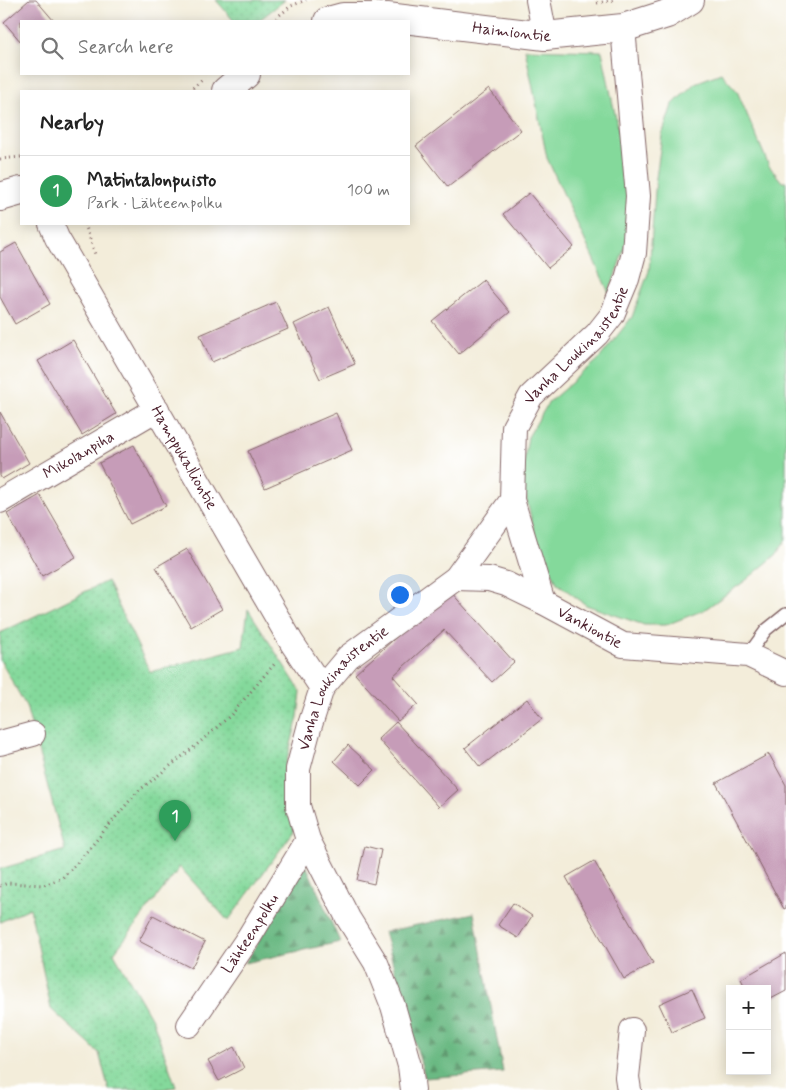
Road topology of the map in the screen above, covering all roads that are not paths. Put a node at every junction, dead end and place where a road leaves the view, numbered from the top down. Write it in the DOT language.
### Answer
graph roads {
  1 [pos="538,0"];
  2 [pos="690,0"];
  3 [pos="332,20"];
  4 [pos="623,28"];
  5 [pos="545,36"];
  6 [pos="245,75"];
  7 [pos="227,90"];
  8 [pos="20,191"];
  9 [pos="0,196"];
  10 [pos="51,225"];
  11 [pos="157,409"];
  12 [pos="512,500"];
  13 [pos="0,501"];
  14 [pos="456,578"];
  15 [pos="544,602"];
  16 [pos="786,614"];
  17 [pos="748,655"];
  18 [pos="786,673"];
  19 [pos="322,688"];
  20 [pos="33,734"];
  21 [pos="0,743"];
  22 [pos="308,840"];
  23 [pos="189,1025"];
  24 [pos="632,1030"];
  25 [pos="413,1090"];
  26 [pos="629,1090"];
  1 -- 5 [label="street"];
  2 -- 4 [label="street, Haimiontie"];
  3 -- 5 [label="street, Haimiontie"];
  4 -- 5 [label="street, Haimiontie"];
  4 -- 12 [label="street, Vanha Loukinaistentie"];
  6 -- 7 [label="street"];
  8 -- 9 [label="street"];
  10 -- 11 [label="street, Hamppukalliontie"];
  11 -- 13 [label="street, Mikolanpiha"];
  11 -- 19 [label="street, Hamppukalliontie"];
  12 -- 14 [label="street, Vanha Loukinaistentie"];
  12 -- 15 [label="street"];
  14 -- 15 [label="street, Vankiontie"];
  14 -- 19 [label="street, Vanha Loukinaistentie"];
  15 -- 17 [label="street, Vankiontie"];
  16 -- 17 [label="lane"];
  17 -- 18 [label="street, Vankiontie"];
  19 -- 22 [label="street, Vanha Loukinaistentie"];
  20 -- 21 [label="street"];
  22 -- 23 [label="street, Lähteenpolku"];
  22 -- 25 [label="street, Vanha Loukinaistentie"];
  24 -- 26 [label="street"];
}
